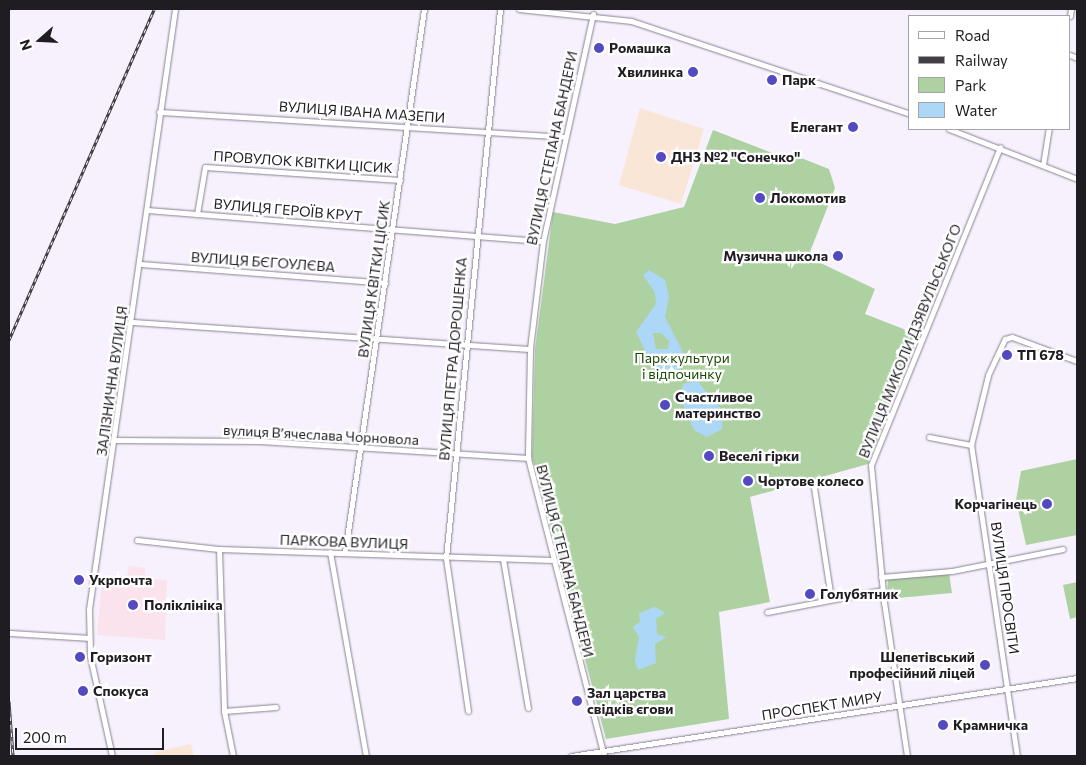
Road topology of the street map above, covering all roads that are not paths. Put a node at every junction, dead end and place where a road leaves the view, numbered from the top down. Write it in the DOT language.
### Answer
graph roads {
  1 [pos="175,9"];
  2 [pos="424,9"];
  3 [pos="500,9"];
  4 [pos="519,9"];
  5 [pos="593,14"];
  6 [pos="159,112"];
  7 [pos="908,113"];
  8 [pos="407,126"];
  9 [pos="953,130"];
  10 [pos="1049,130"];
  11 [pos="490,132"];
  12 [pos="563,137"];
  13 [pos="1000,147"];
  14 [pos="1043,165"];
  15 [pos="205,167"];
  16 [pos="1077,179"];
  17 [pos="400,180"];
  18 [pos="147,210"];
  19 [pos="197,214"];
  20 [pos="392,230"];
  21 [pos="476,236"];
  22 [pos="543,241"];
  23 [pos="140,264"];
  24 [pos="385,283"];
  25 [pos="132,322"];
  26 [pos="376,339"];
  27 [pos="464,346"];
  28 [pos="530,349"];
  29 [pos="1077,360"];
  30 [pos="929,437"];
  31 [pos="114,440"];
  32 [pos="972,445"];
  33 [pos="361,446"];
  34 [pos="455,455"];
  35 [pos="528,458"];
  36 [pos="813,481"];
  37 [pos="136,540"];
  38 [pos="219,549"];
  39 [pos="1063,549"];
  40 [pos="330,552"];
  41 [pos="344,552"];
  42 [pos="446,558"];
  43 [pos="503,560"];
  44 [pos="552,560"];
  45 [pos="992,563"];
  46 [pos="881,577"];
  47 [pos="882,590"];
  48 [pos="831,599"];
  49 [pos="767,612"];
  50 [pos="9,633"];
  51 [pos="88,638"];
  52 [pos="1077,678"];
  53 [pos="1007,689"];
  54 [pos="900,706"];
  55 [pos="276,707"];
  56 [pos="528,708"];
  57 [pos="468,711"];
  58 [pos="224,712"];
  59 [pos="604,754"];
  60 [pos="112,756"];
  61 [pos="232,756"];
  62 [pos="366,756"];
  63 [pos="571,756"];
  64 [pos="907,756"];
  65 [pos="1017,756"];
  1 -- 6 [label="street, ЗАЛІЗНИЧНА ВУЛИЦЯ"];
  2 -- 8 [label="street, ВУЛИЦЯ КВІТКИ ЦІСИК"];
  3 -- 11 [label="street, ВУЛИЦЯ ПЕТРА ДОРОШЕНКА"];
  4 -- 5 [label="street"];
  5 -- 7 [label="street"];
  5 -- 12 [label="street, ВУЛИЦЯ СТЕПАНА БАНДЕРИ"];
  6 -- 8 [label="street, ВУЛИЦЯ ІВАНА МАЗЕПИ"];
  6 -- 18 [label="street, ЗАЛІЗНИЧНА ВУЛИЦЯ"];
  8 -- 11 [label="street, ВУЛИЦЯ ІВАНА МАЗЕПИ"];
  8 -- 17 [label="street, ВУЛИЦЯ КВІТКИ ЦІСИК"];
  9 -- 13 [label="street"];
  10 -- 14 [label="street"];
  11 -- 12 [label="street, ВУЛИЦЯ ІВАНА МАЗЕПИ"];
  11 -- 21 [label="street, ВУЛИЦЯ ПЕТРА ДОРОШЕНКА"];
  12 -- 22 [label="street, ВУЛИЦЯ СТЕПАНА БАНДЕРИ"];
  13 -- 14 [label="street"];
  13 -- 46 [label="street, ВУЛИЦЯ МИКОЛИ ДЗЯВУЛЬСЬКОГО"];
  14 -- 16 [label="street"];
  15 -- 17 [label="street, ПРОВУЛОК КВІТКИ ЦІСИК"];
  15 -- 19 [label="street, ВУЛИЦЯ ГЕРОЇВ КРУТ"];
  17 -- 20 [label="street, ВУЛИЦЯ КВІТКИ ЦІСИК"];
  18 -- 19 [label="street"];
  18 -- 23 [label="street, ЗАЛІЗНИЧНА ВУЛИЦЯ"];
  19 -- 20 [label="street, ВУЛИЦЯ ГЕРОЇВ КРУТ"];
  20 -- 21 [label="street, ВУЛИЦЯ ГЕРОЇВ КРУТ"];
  20 -- 24 [label="street, ВУЛИЦЯ КВІТКИ ЦІСИК"];
  21 -- 22 [label="street, ВУЛИЦЯ ГЕРОЇВ КРУТ"];
  21 -- 27 [label="street, ВУЛИЦЯ ПЕТРА ДОРОШЕНКА"];
  22 -- 28 [label="street, ВУЛИЦЯ СТЕПАНА БАНДЕРИ"];
  23 -- 24 [label="street, ВУЛИЦЯ БЄГОУЛЄВА"];
  23 -- 25 [label="street, ЗАЛІЗНИЧНА ВУЛИЦЯ"];
  24 -- 26 [label="street, ВУЛИЦЯ КВІТКИ ЦІСИК"];
  25 -- 26 [label="street"];
  25 -- 31 [label="street, ЗАЛІЗНИЧНА ВУЛИЦЯ"];
  26 -- 27 [label="street"];
  26 -- 33 [label="street, ВУЛИЦЯ КВІТКИ ЦІСИК"];
  27 -- 28 [label="street"];
  27 -- 34 [label="street, ВУЛИЦЯ ПЕТРА ДОРОШЕНКА"];
  28 -- 35 [label="street, ВУЛИЦЯ СТЕПАНА БАНДЕРИ"];
  29 -- 32 [label="street, ВУЛИЦЯ ПРОСВІТИ"];
  30 -- 32 [label="street"];
  31 -- 33 [label="street, вулиця Вʼячеслава Чорновола"];
  31 -- 51 [label="street, ЗАЛІЗНИЧНА ВУЛИЦЯ"];
  32 -- 45 [label="street, ВУЛИЦЯ ПРОСВІТИ"];
  33 -- 34 [label="street, вулиця Вʼячеслава Чорновола"];
  33 -- 41 [label="street, ВУЛИЦЯ КВІТКИ ЦІСИК"];
  34 -- 35 [label="street, вулиця Вʼячеслава Чорновола"];
  34 -- 42 [label="street, ВУЛИЦЯ ПЕТРА ДОРОШЕНКА"];
  35 -- 44 [label="street, ВУЛИЦЯ СТЕПАНА БАНДЕРИ"];
  36 -- 48 [label="street"];
  37 -- 38 [label="street, ПАРКОВА ВУЛИЦЯ"];
  38 -- 40 [label="street, ПАРКОВА ВУЛИЦЯ"];
  38 -- 58 [label="street"];
  39 -- 45 [label="street"];
  40 -- 41 [label="street, ПАРКОВА ВУЛИЦЯ"];
  40 -- 62 [label="street"];
  41 -- 42 [label="street, ПАРКОВА ВУЛИЦЯ"];
  42 -- 43 [label="street, ПАРКОВА ВУЛИЦЯ"];
  42 -- 57 [label="street, ВУЛИЦЯ ПЕТРА ДОРОШЕНКА"];
  43 -- 44 [label="street, ПАРКОВА ВУЛИЦЯ"];
  43 -- 56 [label="street"];
  44 -- 59 [label="street, ВУЛИЦЯ СТЕПАНА БАНДЕРИ"];
  45 -- 46 [label="street"];
  45 -- 53 [label="street, ВУЛИЦЯ ПРОСВІТИ"];
  46 -- 47 [label="street, ВУЛИЦЯ МИКОЛИ ДЗЯВУЛЬСЬКОГО"];
  47 -- 48 [label="street"];
  47 -- 54 [label="street, ВУЛИЦЯ МИКОЛИ ДЗЯВУЛЬСЬКОГО"];
  48 -- 49 [label="street"];
  50 -- 51 [label="street"];
  51 -- 60 [label="street, ЗАЛІЗНИЧНА ВУЛИЦЯ"];
  52 -- 53 [label="street, ПРОСПЕКТ МИРУ"];
  53 -- 54 [label="street, ПРОСПЕКТ МИРУ"];
  53 -- 65 [label="street, ВУЛИЦЯ ПРОСВІТИ"];
  54 -- 59 [label="street, ПРОСПЕКТ МИРУ"];
  54 -- 64 [label="street, ВУЛИЦЯ МИКОЛИ ДЗЯВУЛЬСЬКОГО"];
  55 -- 58 [label="street"];
  58 -- 61 [label="street"];
  59 -- 63 [label="street, ПРОСПЕКТ МИРУ"];
}
